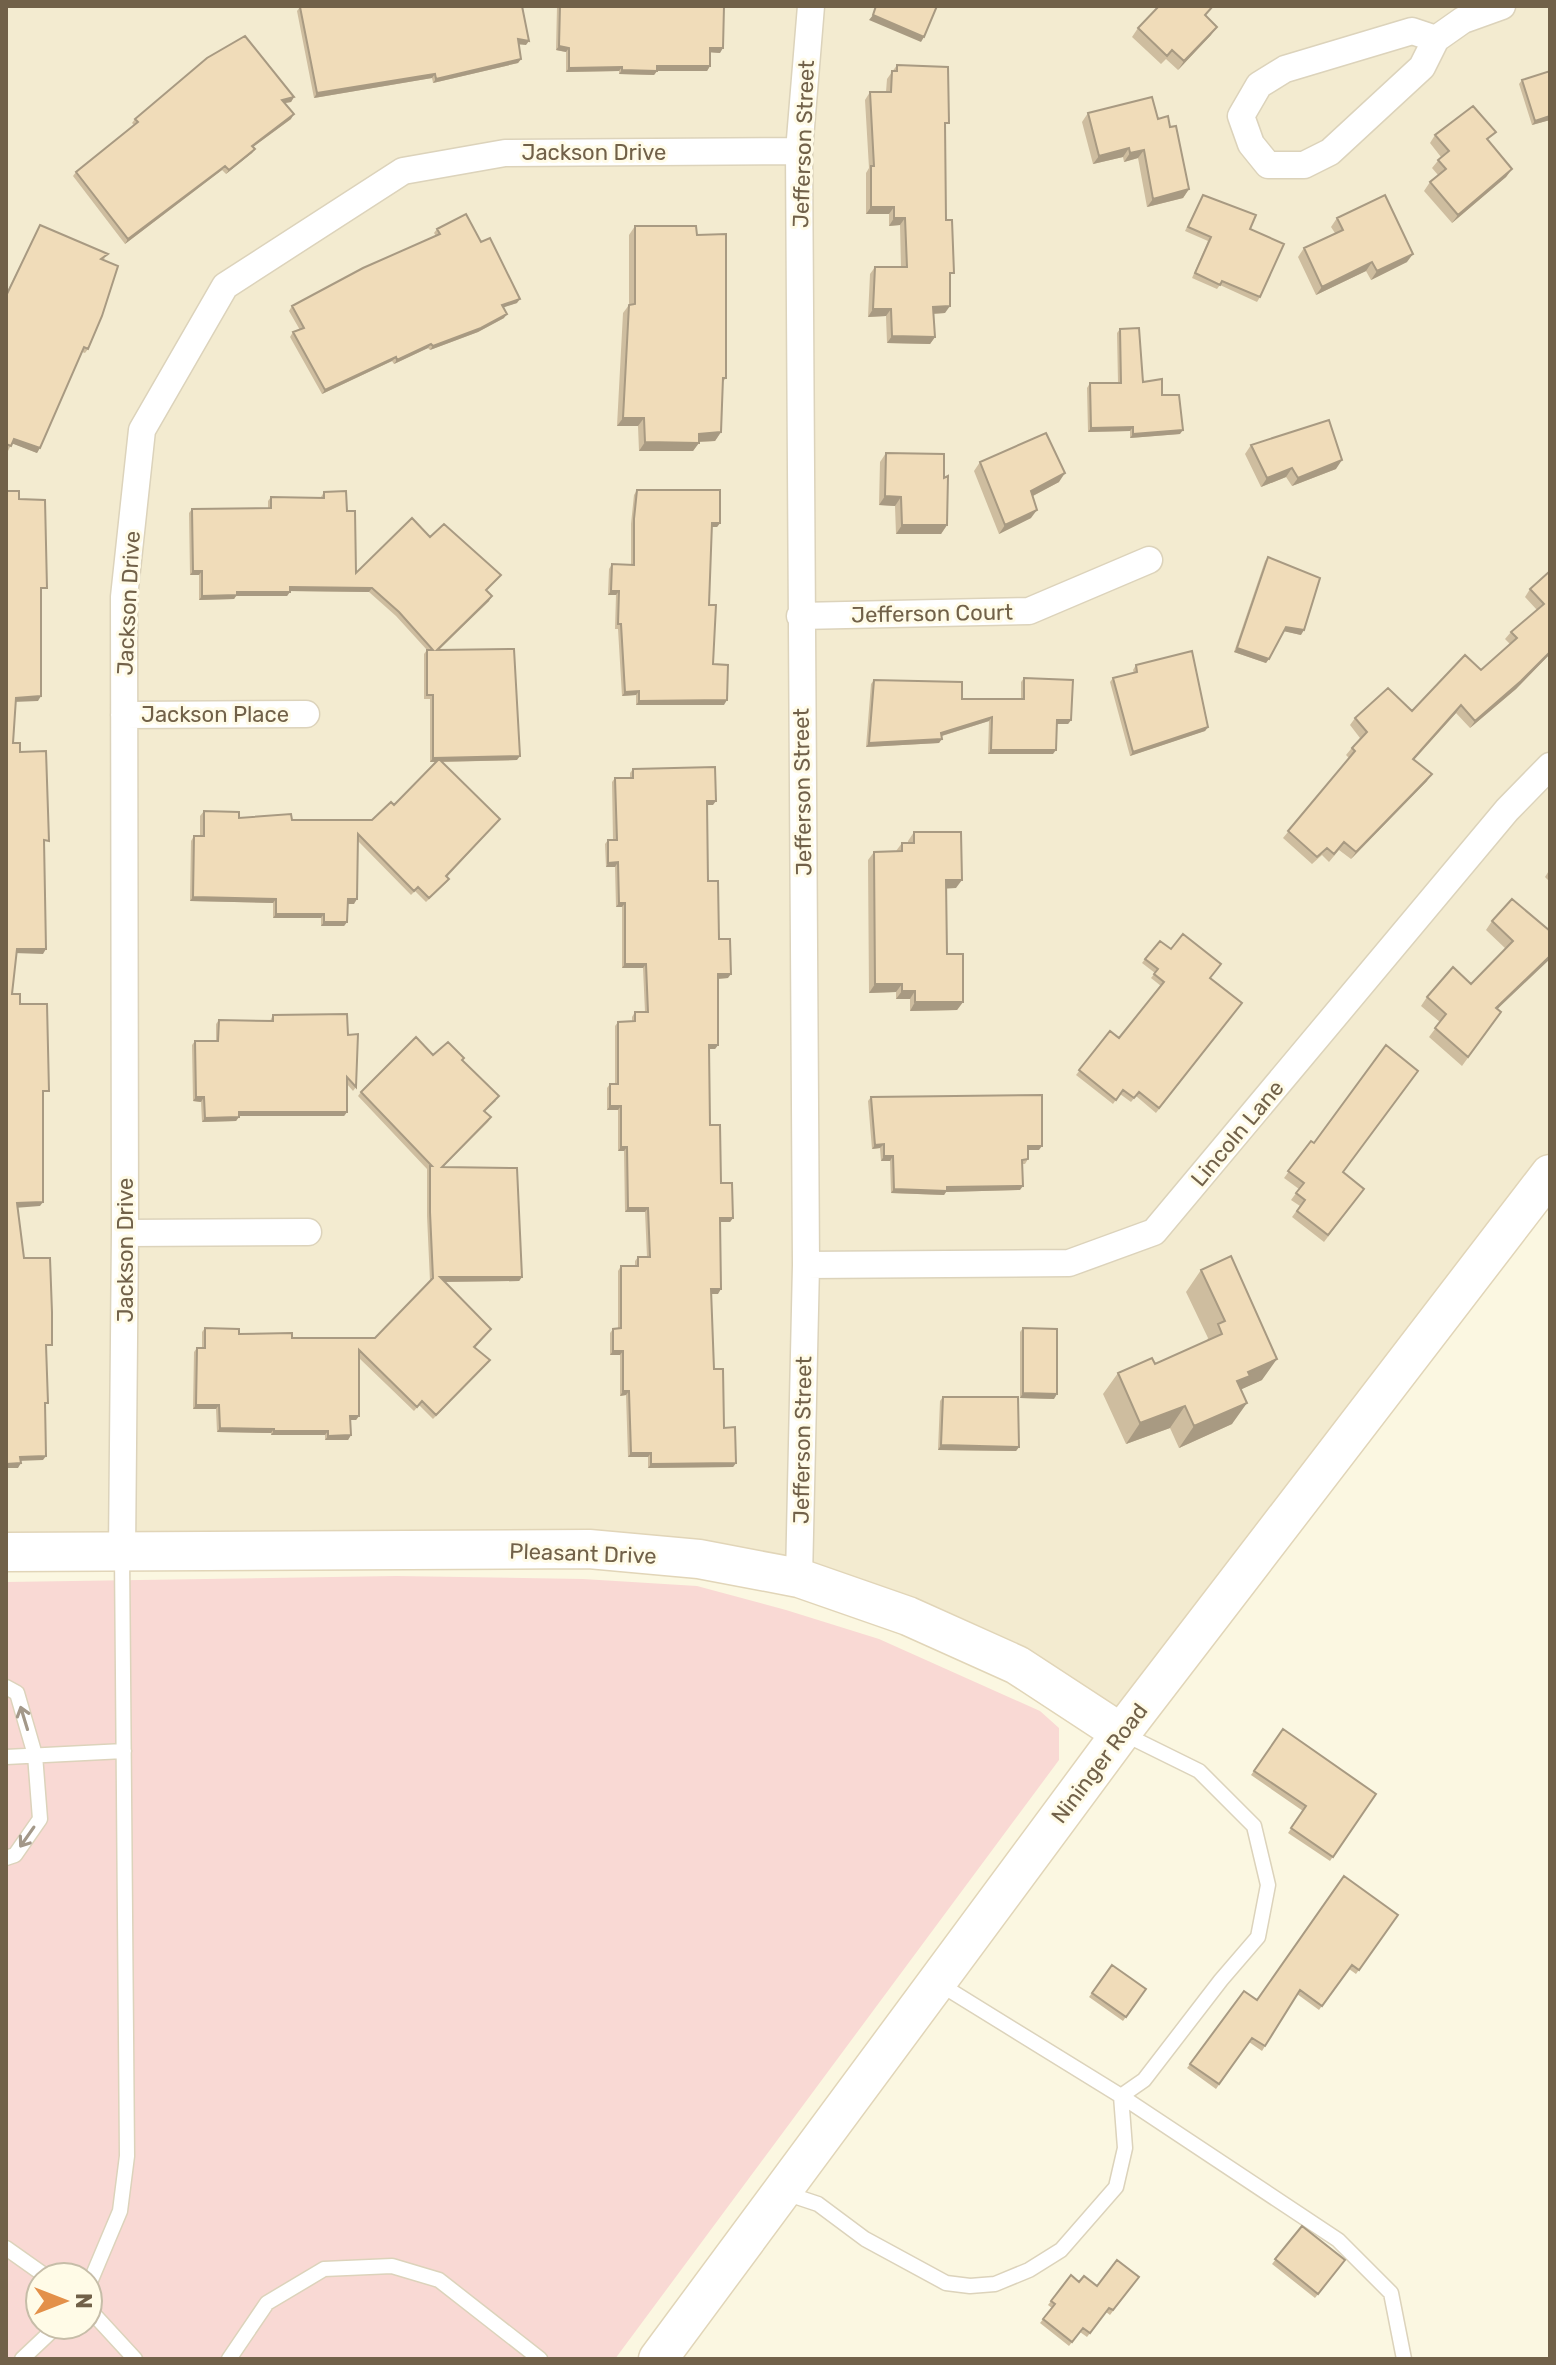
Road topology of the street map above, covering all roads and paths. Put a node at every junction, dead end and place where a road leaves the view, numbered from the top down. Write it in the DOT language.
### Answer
graph roads {
  1 [pos="811,6"];
  2 [pos="1502,6"];
  3 [pos="1436,39"];
  4 [pos="799,151"];
  5 [pos="1149,560"];
  6 [pos="800,616"];
  7 [pos="306,714"];
  8 [pos="124,715"];
  9 [pos="1550,766"];
  10 [pos="1550,1174"];
  11 [pos="308,1232"];
  12 [pos="125,1233"];
  13 [pos="806,1265"];
  14 [pos="6,1552"];
  15 [pos="122,1552"];
  16 [pos="799,1578"];
  17 [pos="6,1687"];
  18 [pos="1121,1733"];
  19 [pos="124,1751"];
  20 [pos="35,1755"];
  21 [pos="6,1757"];
  22 [pos="6,1858"];
  23 [pos="937,1982"];
  24 [pos="1121,2096"];
  25 [pos="782,2191"];
  26 [pos="6,2248"];
  27 [pos="24,2261"];
  28 [pos="99,2261"];
  29 [pos="104,2325"];
  30 [pos="41,2341"];
  31 [pos="538,2358"];
  32 [pos="22,2359"];
  33 [pos="135,2359"];
  34 [pos="229,2359"];
  35 [pos="658,2359"];
  36 [pos="1404,2359"];
  1 -- 4 [label="street, Jefferson Street"];
  2 -- 3 [label="street"];
  3 -- 3 [label="street"];
  4 -- 6 [label="street, Jefferson Street"];
  4 -- 8 [label="street, Jackson Drive"];
  5 -- 6 [label="street, Jefferson Court"];
  6 -- 13 [label="street, Jefferson Street"];
  7 -- 8 [label="street, Jackson Place"];
  8 -- 12 [label="street, Jackson Drive"];
  9 -- 13 [label="street, Lincoln Lane"];
  10 -- 18 [label="street, Nininger Road"];
  11 -- 12 [label="street"];
  12 -- 15 [label="street, Jackson Drive"];
  13 -- 16 [label="street, Jefferson Street"];
  14 -- 15 [label="street, Pleasant Drive"];
  15 -- 16 [label="street, Pleasant Drive"];
  15 -- 19 [label="lane"];
  16 -- 18 [label="street, Pleasant Drive"];
  20 -- 17 [label="lane, one-way"];
  18 -- 23 [label="street, Nininger Road"];
  18 -- 24 [label="lane"];
  19 -- 20 [label="lane"];
  19 -- 28 [label="lane"];
  20 -- 21 [label="lane"];
  20 -- 22 [label="lane, one-way"];
  23 -- 24 [label="lane"];
  23 -- 25 [label="street, Nininger Road"];
  24 -- 25 [label="lane"];
  24 -- 36 [label="lane"];
  25 -- 35 [label="street, Nininger Road"];
  26 -- 27 [label="lane"];
  29 -- 33 [label="lane"];
  30 -- 32 [label="lane"];
  31 -- 34 [label="lane"];
}
